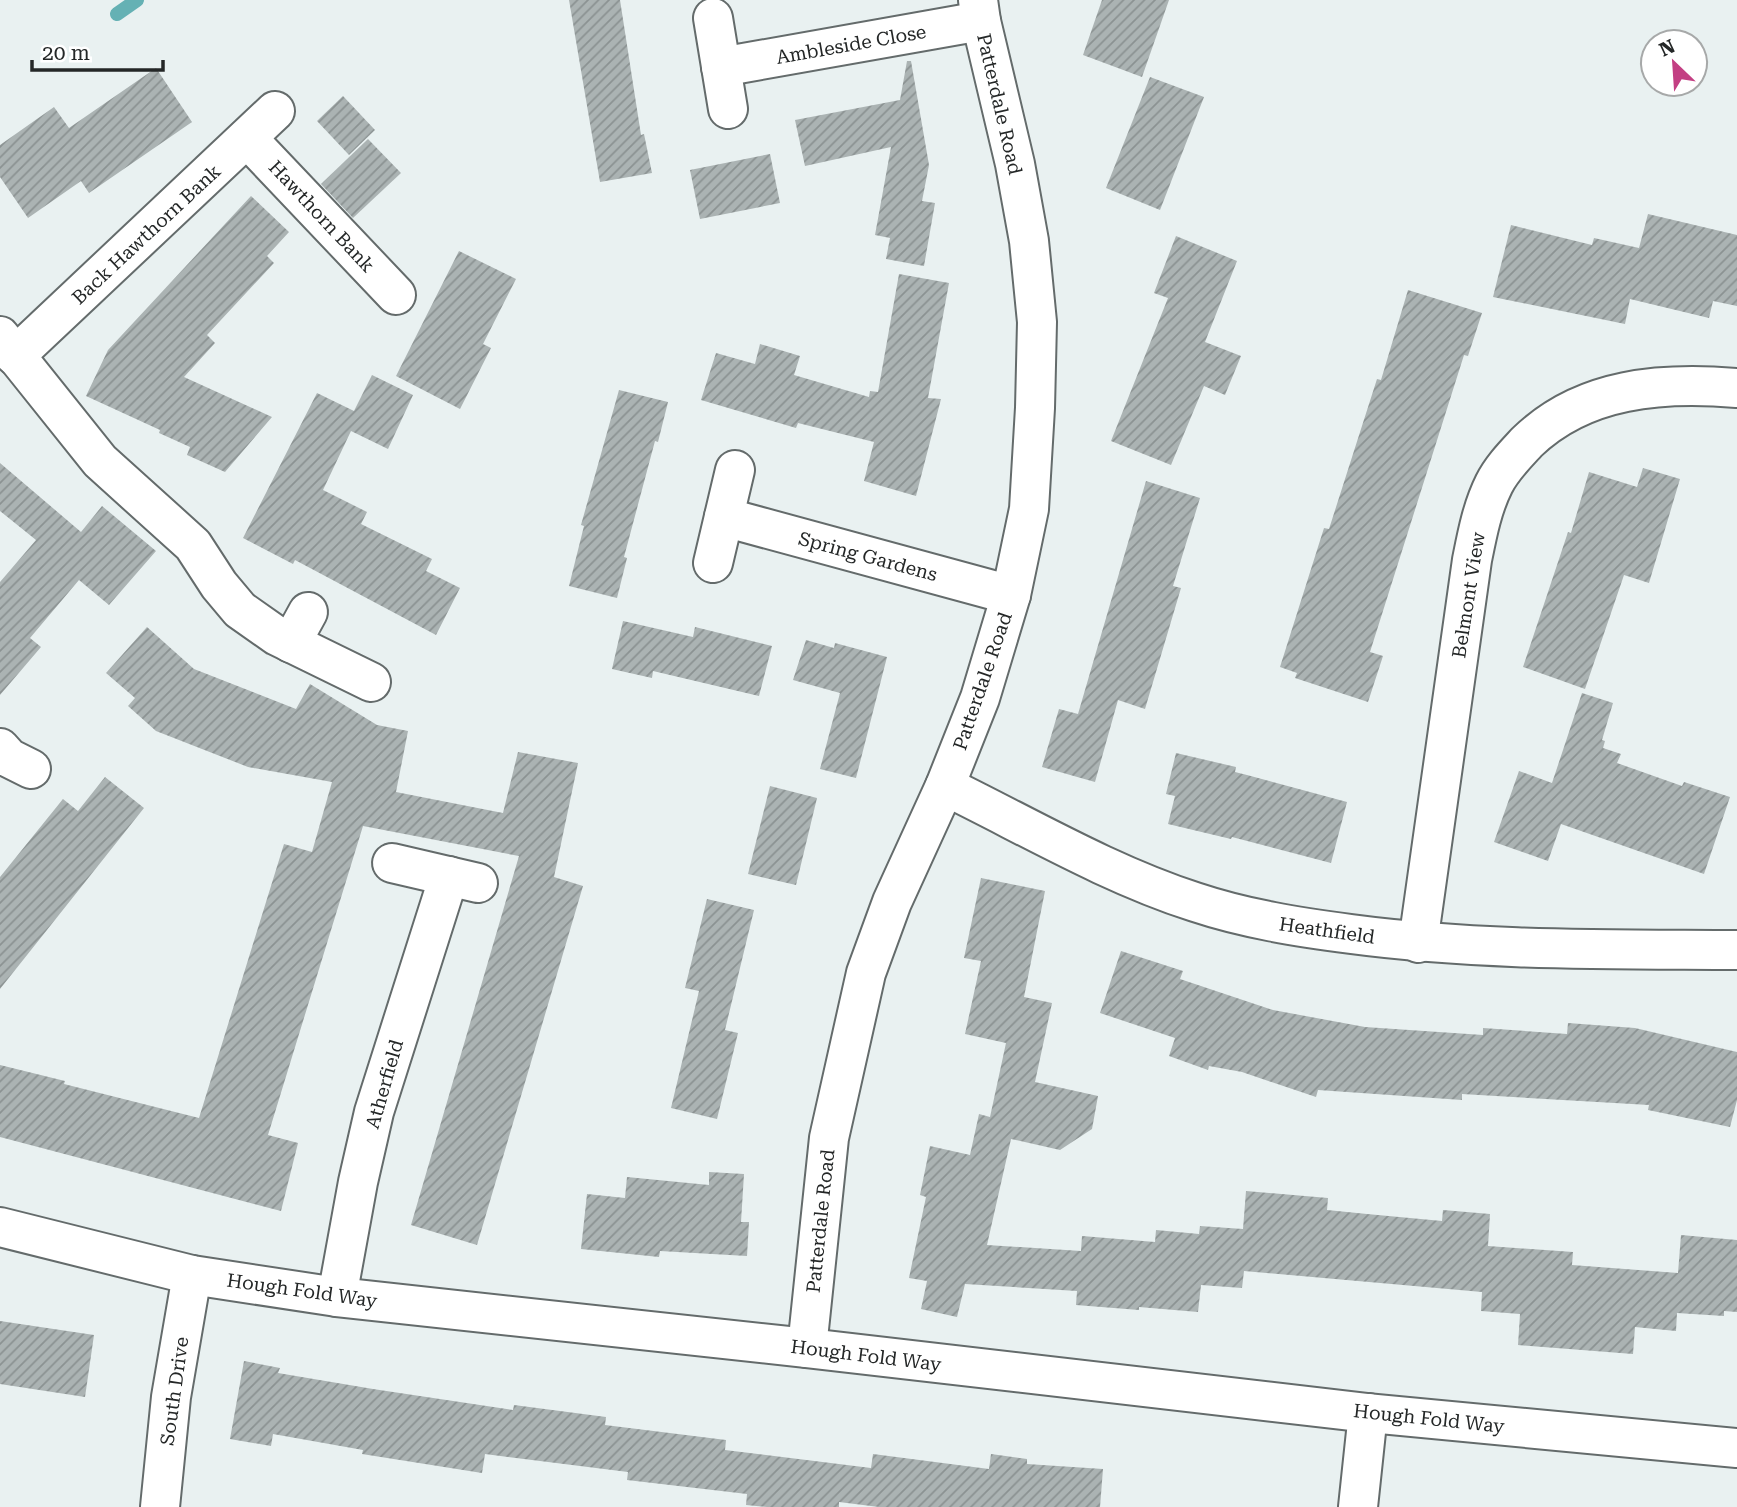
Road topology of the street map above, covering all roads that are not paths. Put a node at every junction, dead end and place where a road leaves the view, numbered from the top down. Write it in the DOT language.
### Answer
graph roads {
  1 [pos="979,10"];
  2 [pos="713,18"];
  3 [pos="721,67"];
  4 [pos="728,109"];
  5 [pos="275,111"];
  6 [pos="247,138"];
  7 [pos="396,295"];
  8 [pos="8,346"];
  9 [pos="1737,388"];
  10 [pos="735,470"];
  11 [pos="724,517"];
  12 [pos="713,563"];
  13 [pos="1011,594"];
  14 [pos="371,682"];
  15 [pos="945,786"];
  16 [pos="391,863"];
  17 [pos="1418,943"];
  18 [pos="1737,950"];
  19 [pos="0,1227"];
  20 [pos="192,1275"];
  21 [pos="337,1297"];
  22 [pos="807,1348"];
  23 [pos="1368,1413"];
  24 [pos="1737,1448"];
  25 [pos="160,1507"];
  26 [pos="1358,1507"];
  1 -- 3 [label="street, Ambleside Close"];
  1 -- 13 [label="street, Patterdale Road"];
  2 -- 3 [label="street"];
  3 -- 4 [label="street"];
  5 -- 6 [label="street, Back Hawthorn Bank"];
  6 -- 7 [label="street, Hawthorn Bank"];
  6 -- 8 [label="street, Back Hawthorn Bank"];
  8 -- 14 [label="street"];
  9 -- 17 [label="street, Belmont View"];
  10 -- 11 [label="street"];
  11 -- 12 [label="street"];
  11 -- 13 [label="street, Spring Gardens"];
  13 -- 15 [label="street, Patterdale Road"];
  15 -- 17 [label="street, Heathfield"];
  15 -- 22 [label="street, Patterdale Road"];
  16 -- 21 [label="street, Atherfield"];
  17 -- 18 [label="street, Heathfield"];
  19 -- 20 [label="street, Hough Fold Way"];
  20 -- 21 [label="street, Hough Fold Way"];
  20 -- 25 [label="street, South Drive"];
  21 -- 22 [label="street, Hough Fold Way"];
  22 -- 23 [label="street, Hough Fold Way"];
  23 -- 24 [label="street, Hough Fold Way"];
  23 -- 26 [label="street"];
}
